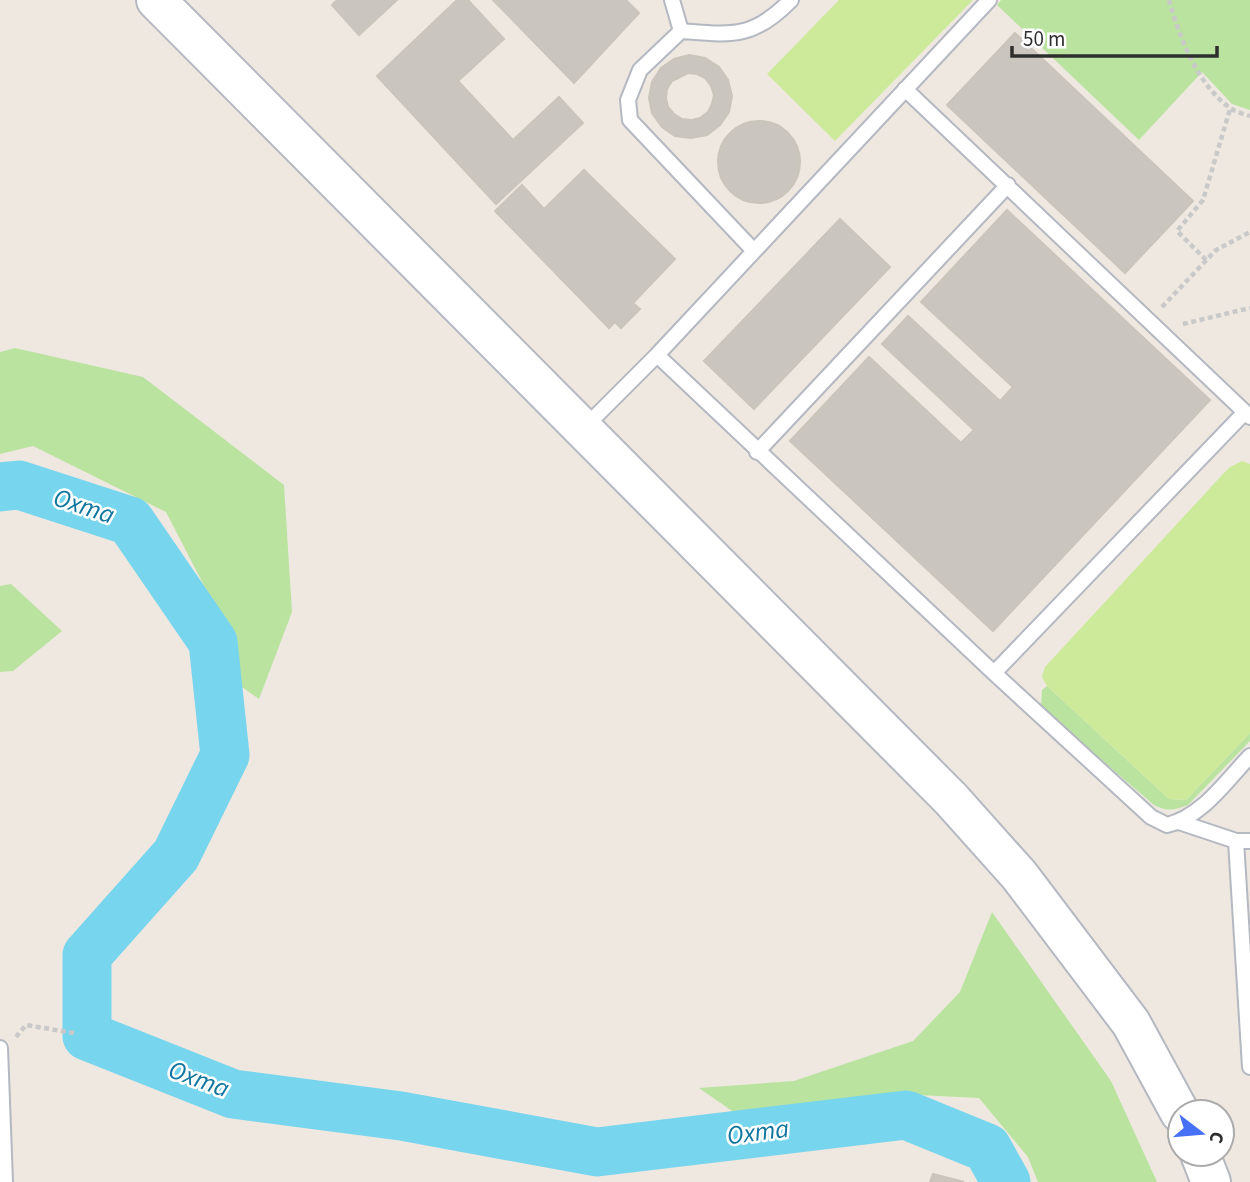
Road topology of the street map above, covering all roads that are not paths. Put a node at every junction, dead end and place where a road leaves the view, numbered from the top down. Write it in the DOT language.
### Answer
graph roads {
  1 [pos="156,0"];
  2 [pos="672,0"];
  3 [pos="791,0"];
  4 [pos="989,0"];
  5 [pos="681,30"];
  6 [pos="905,89"];
  7 [pos="1008,186"];
  8 [pos="754,251"];
  9 [pos="657,355"];
  10 [pos="1247,414"];
  11 [pos="582,430"];
  12 [pos="757,452"];
  13 [pos="994,673"];
  14 [pos="1250,756"];
  15 [pos="1179,822"];
  16 [pos="1243,841"];
  17 [pos="0,1050"];
  18 [pos="1250,1067"];
  19 [pos="1172,1098"];
  20 [pos="5,1182"];
  1 -- 11 [label="main road"];
  2 -- 5 [label="lane"];
  3 -- 5 [label="lane"];
  4 -- 6 [label="lane"];
  5 -- 8 [label="lane"];
  6 -- 7 [label="lane"];
  6 -- 8 [label="lane"];
  7 -- 10 [label="lane"];
  7 -- 12 [label="lane"];
  8 -- 9 [label="lane"];
  9 -- 11 [label="lane"];
  9 -- 12 [label="lane"];
  10 -- 13 [label="lane"];
  11 -- 19 [label="main road"];
  12 -- 13 [label="lane"];
  13 -- 15 [label="lane"];
  14 -- 15 [label="lane"];
  15 -- 16 [label="lane"];
  16 -- 18 [label="lane"];
  17 -- 20 [label="lane"];
}
